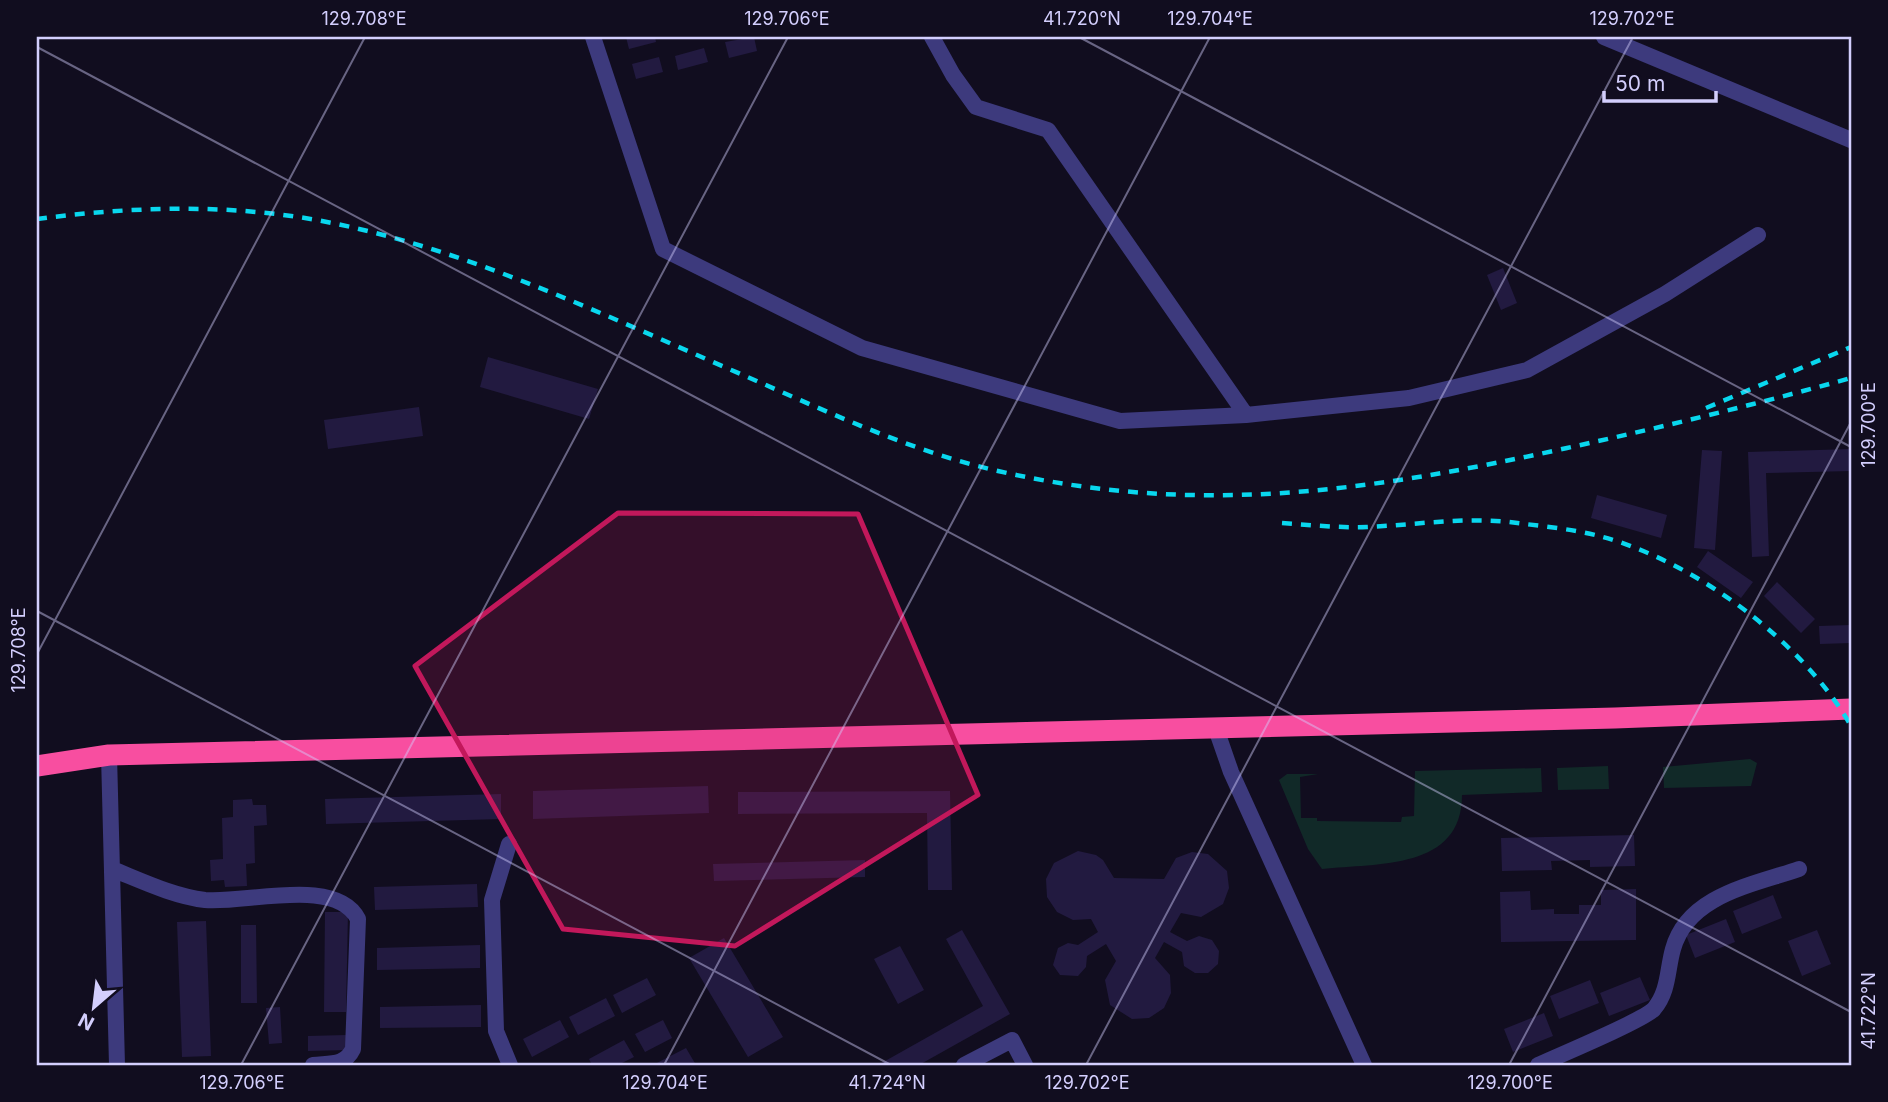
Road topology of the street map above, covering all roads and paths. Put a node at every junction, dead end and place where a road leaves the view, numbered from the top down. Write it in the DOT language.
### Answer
graph roads {
  1 [pos="593,37"];
  2 [pos="932,37"];
  3 [pos="1604,37"];
  4 [pos="1851,140"];
  5 [pos="1758,235"];
  6 [pos="1246,415"];
  7 [pos="1851,709"];
  8 [pos="1215,726"];
  9 [pos="109,755"];
  10 [pos="37,766"];
  11 [pos="509,844"];
  12 [pos="112,869"];
  13 [pos="1799,869"];
  14 [pos="117,1065"];
  15 [pos="313,1065"];
  16 [pos="510,1065"];
  17 [pos="964,1065"];
  18 [pos="1025,1065"];
  19 [pos="1364,1065"];
  20 [pos="1538,1065"];
  1 -- 6 [label="street"];
  2 -- 6 [label="street"];
  3 -- 4 [label="street"];
  5 -- 6 [label="street"];
  7 -- 8 [label="highway"];
  8 -- 9 [label="highway"];
  8 -- 19 [label="street"];
  9 -- 10 [label="highway"];
  9 -- 12 [label="street"];
  11 -- 16 [label="street"];
  12 -- 14 [label="street"];
  12 -- 15 [label="street"];
  13 -- 20 [label="street"];
  17 -- 18 [label="street"];
}
